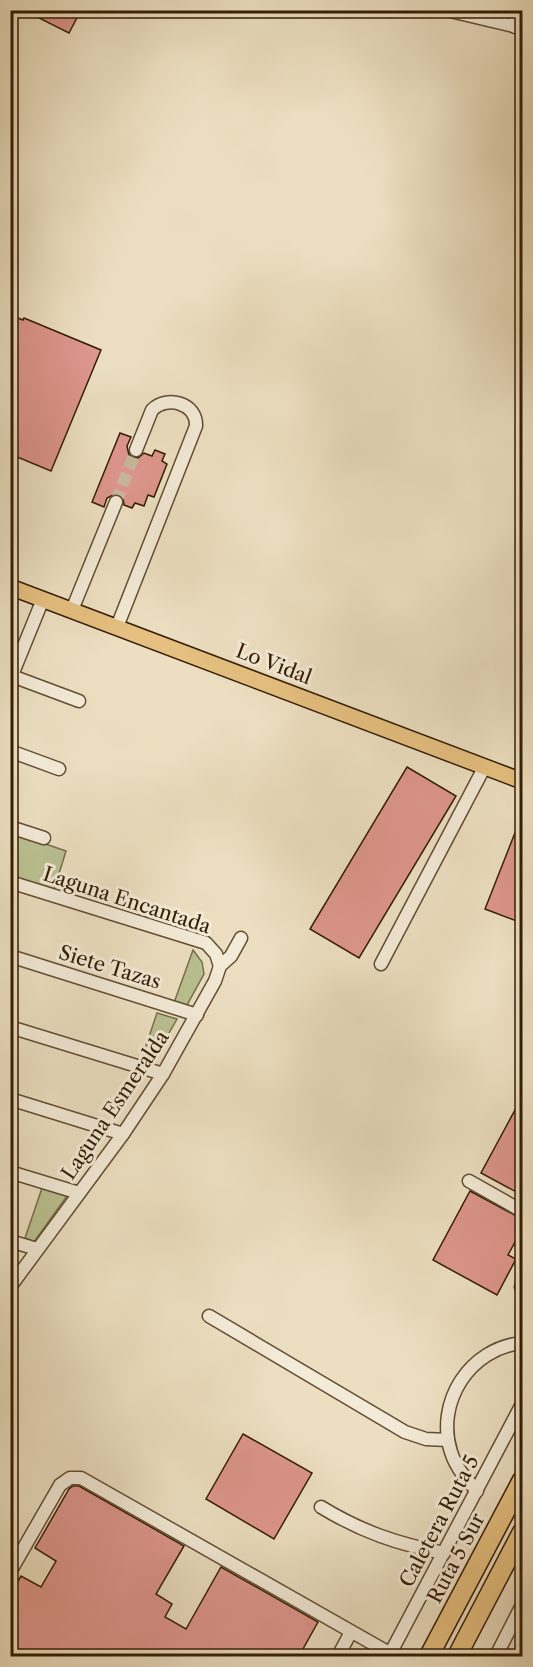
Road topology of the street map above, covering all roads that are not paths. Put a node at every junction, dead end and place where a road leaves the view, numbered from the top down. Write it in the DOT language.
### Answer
graph roads {
  1 [pos="516,10"];
  2 [pos="447,11"];
  3 [pos="519,28"];
  4 [pos="136,450"];
  5 [pos="116,502"];
  6 [pos="10,587"];
  7 [pos="42,599"];
  8 [pos="72,610"];
  9 [pos="117,627"];
  10 [pos="11,678"];
  11 [pos="79,701"];
  12 [pos="10,752"];
  13 [pos="485,766"];
  14 [pos="59,769"];
  15 [pos="522,780"];
  16 [pos="10,827"];
  17 [pos="44,838"];
  18 [pos="10,882"];
  19 [pos="241,938"];
  20 [pos="10,956"];
  21 [pos="381,964"];
  22 [pos="220,966"];
  23 [pos="197,1015"];
  24 [pos="10,1027"];
  25 [pos="163,1074"];
  26 [pos="10,1099"];
  27 [pos="123,1134"];
  28 [pos="10,1172"];
  29 [pos="469,1181"];
  30 [pos="79,1193"];
  31 [pos="522,1211"];
  32 [pos="10,1241"];
  33 [pos="37,1249"];
  34 [pos="10,1287"];
  35 [pos="209,1316"];
  36 [pos="522,1343"];
  37 [pos="522,1404"];
  38 [pos="448,1440"];
  39 [pos="522,1480"];
  40 [pos="477,1491"];
  41 [pos="321,1507"];
  42 [pos="522,1532"];
  43 [pos="444,1553"];
  44 [pos="10,1572"];
  45 [pos="522,1605"];
  46 [pos="351,1632"];
  47 [pos="390,1655"];
  48 [pos="338,1656"];
  49 [pos="429,1656"];
  50 [pos="457,1656"];
  51 [pos="496,1656"];
  1 -- 3 [label="street"];
  2 -- 3 [label="street"];
  4 -- 9 [label="street"];
  5 -- 8 [label="street"];
  6 -- 7 [label="main road, Lo Vidal"];
  7 -- 8 [label="main road, Lo Vidal"];
  7 -- 10 [label="street"];
  8 -- 9 [label="main road, Lo Vidal"];
  9 -- 13 [label="main road, Lo Vidal"];
  10 -- 11 [label="street"];
  12 -- 14 [label="street"];
  13 -- 15 [label="main road, Lo Vidal"];
  13 -- 21 [label="street"];
  16 -- 17 [label="street"];
  18 -- 22 [label="street, Laguna Encantada"];
  19 -- 22 [label="street, Laguna Esmeralda"];
  20 -- 23 [label="street, Siete Tazas"];
  22 -- 23 [label="street, Laguna Esmeralda"];
  23 -- 25 [label="street, Laguna Esmeralda"];
  24 -- 25 [label="street"];
  25 -- 27 [label="street, Laguna Esmeralda"];
  26 -- 27 [label="street"];
  27 -- 30 [label="street, Laguna Esmeralda"];
  28 -- 30 [label="street"];
  29 -- 31 [label="street"];
  30 -- 33 [label="street, Laguna Esmeralda"];
  32 -- 33 [label="street"];
  33 -- 34 [label="street, Laguna Esmeralda"];
  35 -- 38 [label="street"];
  36 -- 38 [label="street"];
  37 -- 40 [label="street, Caletera Ruta 5"];
  38 -- 40 [label="street"];
  39 -- 49 [label="highway, Ruta 5 Sur"];
  40 -- 43 [label="street, Caletera Ruta 5"];
  41 -- 43 [label="street"];
  42 -- 50 [label="highway"];
  43 -- 47 [label="street, Caletera Ruta 5"];
  44 -- 46 [label="street"];
  45 -- 51 [label="street"];
  46 -- 47 [label="street"];
  46 -- 48 [label="street"];
}
